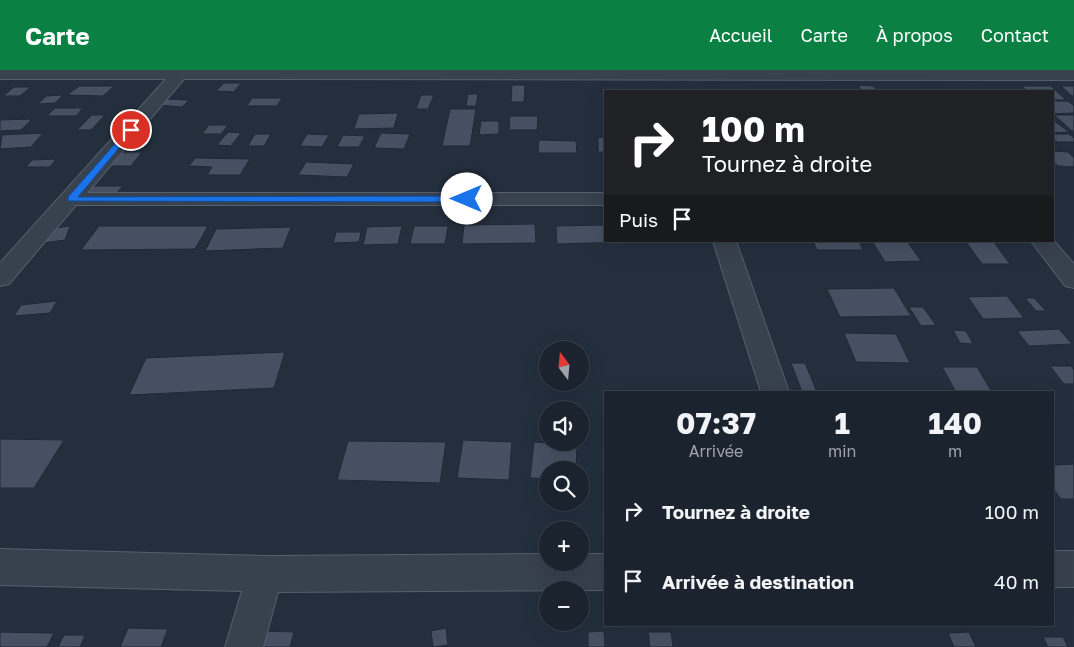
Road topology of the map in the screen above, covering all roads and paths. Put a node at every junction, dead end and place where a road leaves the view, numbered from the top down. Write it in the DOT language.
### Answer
graph roads {
  1 [pos="181,73"];
  2 [pos="335,73"];
  3 [pos="900,73"];
  4 [pos="0,74"];
  5 [pos="1074,75"];
  6 [pos="672,83"];
  7 [pos="915,90"];
  8 [pos="71,199"];
  9 [pos="604,199"];
  10 [pos="724,242"];
  11 [pos="1043,242"];
  12 [pos="0,278"];
  13 [pos="1074,280"];
  14 [pos="775,391"];
  15 [pos="0,567"];
  16 [pos="1054,569"];
  17 [pos="1074,569"];
  18 [pos="604,572"];
  19 [pos="266,574"];
  20 [pos="244,647"];
  1 -- 2 [label="street"];
  1 -- 4 [label="street"];
  1 -- 8 [label="street"];
  2 -- 6 [label="street"];
  3 -- 5 [label="street"];
  3 -- 6 [label="street"];
  3 -- 7 [label="street"];
  8 -- 9 [label="street"];
  8 -- 12 [label="street"];
  10 -- 14 [label="street"];
  11 -- 13 [label="street"];
  15 -- 19 [label="street"];
  16 -- 17 [label="street"];
  18 -- 19 [label="street"];
  19 -- 20 [label="street"];
}
